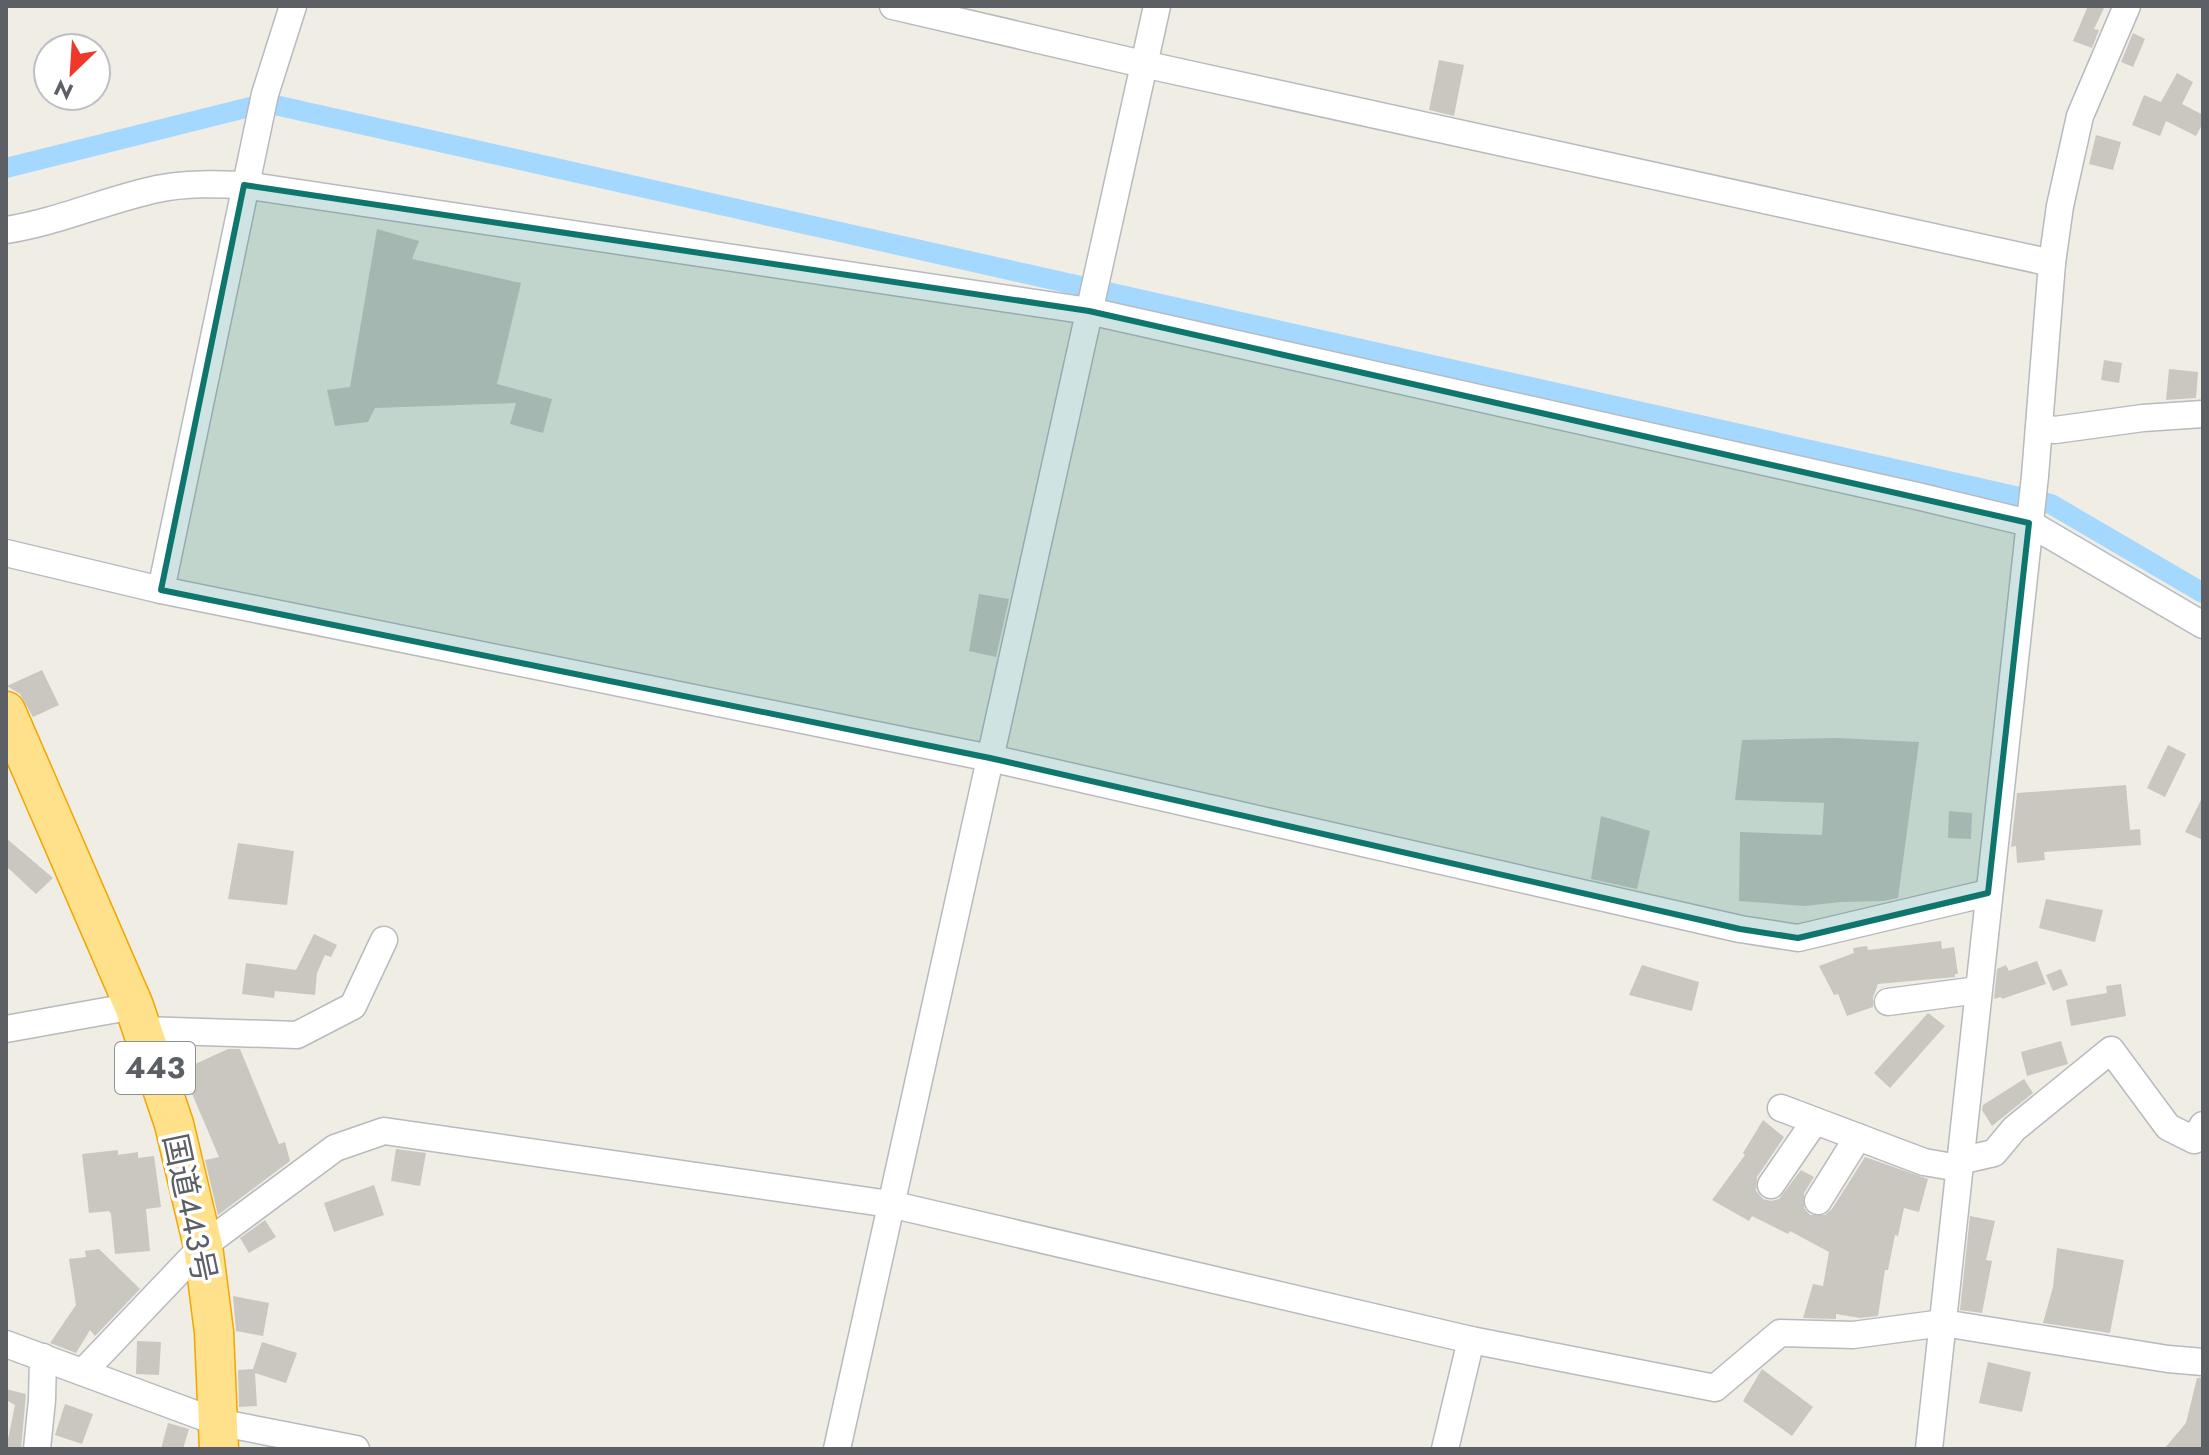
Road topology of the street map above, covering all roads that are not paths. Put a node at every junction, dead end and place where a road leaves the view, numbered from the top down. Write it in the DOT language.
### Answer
graph roads {
  1 [pos="293,6"];
  2 [pos="893,6"];
  3 [pos="1157,6"];
  4 [pos="2127,6"];
  5 [pos="1143,64"];
  6 [pos="247,174"];
  7 [pos="6,230"];
  8 [pos="2052,263"];
  9 [pos="1089,311"];
  10 [pos="2203,414"];
  11 [pos="2039,428"];
  12 [pos="2030,520"];
  13 [pos="6,553"];
  14 [pos="161,590"];
  15 [pos="2203,625"];
  16 [pos="6,711"];
  17 [pos="990,758"];
  18 [pos="6,764"];
  19 [pos="42,795"];
  20 [pos="1988,893"];
  21 [pos="384,940"];
  22 [pos="1978,990"];
  23 [pos="1888,1002"];
  24 [pos="138,1018"];
  25 [pos="6,1029"];
  26 [pos="1781,1108"];
  27 [pos="1815,1121"];
  28 [pos="2203,1125"];
  29 [pos="1858,1137"];
  30 [pos="1959,1165"];
  31 [pos="1771,1185"];
  32 [pos="1818,1201"];
  33 [pos="890,1204"];
  34 [pos="203,1246"];
  35 [pos="1943,1323"];
  36 [pos="1471,1340"];
  37 [pos="6,1344"];
  38 [pos="43,1357"];
  39 [pos="2203,1362"];
  40 [pos="83,1372"];
  41 [pos="218,1435"];
  42 [pos="37,1449"];
  43 [pos="356,1449"];
  44 [pos="837,1449"];
  45 [pos="1445,1449"];
  46 [pos="1929,1449"];
  1 -- 6 [label="street"];
  2 -- 5 [label="street"];
  3 -- 5 [label="street"];
  4 -- 8 [label="street"];
  5 -- 8 [label="street"];
  5 -- 9 [label="street"];
  6 -- 7 [label="street"];
  6 -- 9 [label="street"];
  6 -- 14 [label="street"];
  8 -- 11 [label="street"];
  9 -- 12 [label="street"];
  9 -- 17 [label="street"];
  10 -- 11 [label="street"];
  11 -- 12 [label="street"];
  12 -- 15 [label="street"];
  12 -- 20 [label="street"];
  13 -- 14 [label="street"];
  14 -- 17 [label="street"];
  16 -- 19 [label="highway, 国道443号 / 443"];
  17 -- 20 [label="street"];
  17 -- 33 [label="street"];
  18 -- 19 [label="street"];
  19 -- 24 [label="highway, 国道443号 / 443"];
  20 -- 22 [label="street"];
  21 -- 24 [label="street"];
  22 -- 23 [label="street"];
  22 -- 30 [label="street"];
  24 -- 25 [label="street"];
  24 -- 34 [label="highway, 国道443号 / 443"];
  26 -- 27 [label="street"];
  27 -- 29 [label="street"];
  27 -- 31 [label="street"];
  28 -- 30 [label="street"];
  29 -- 30 [label="street"];
  29 -- 32 [label="street"];
  30 -- 35 [label="street"];
  33 -- 34 [label="street"];
  33 -- 36 [label="street"];
  33 -- 44 [label="street"];
  34 -- 40 [label="street"];
  34 -- 41 [label="highway, 国道443号 / 443"];
  35 -- 36 [label="street"];
  35 -- 39 [label="street"];
  35 -- 46 [label="street"];
  36 -- 45 [label="street"];
  37 -- 38 [label="street"];
  38 -- 40 [label="street"];
  38 -- 42 [label="street"];
  40 -- 41 [label="street"];
  41 -- 43 [label="street"];
}
